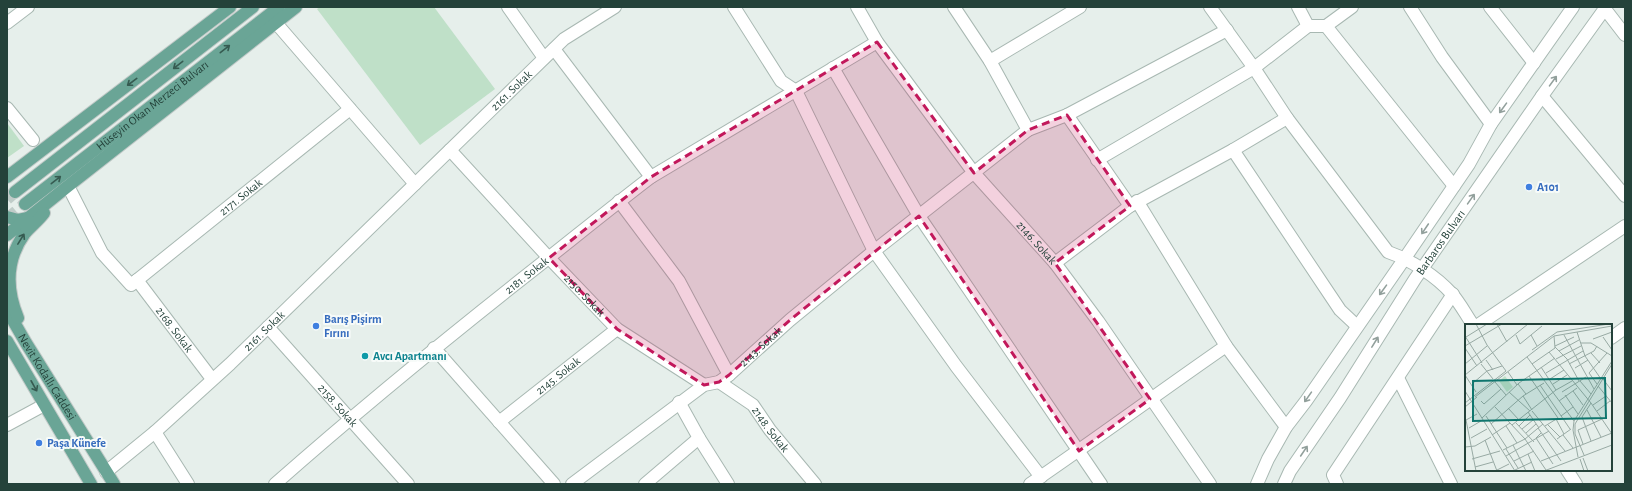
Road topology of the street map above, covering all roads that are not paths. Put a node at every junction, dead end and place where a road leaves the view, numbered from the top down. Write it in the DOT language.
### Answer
graph roads {
  1 [pos="28,7"];
  2 [pos="230,7"];
  3 [pos="253,7"];
  4 [pos="279,7"];
  5 [pos="296,7"];
  6 [pos="508,7"];
  7 [pos="615,7"];
  8 [pos="734,7"];
  9 [pos="858,7"];
  10 [pos="954,7"];
  11 [pos="1080,7"];
  12 [pos="1210,7"];
  13 [pos="1298,7"];
  14 [pos="1352,7"];
  15 [pos="1410,7"];
  16 [pos="1490,7"];
  17 [pos="1573,7"];
  18 [pos="1605,8"];
  19 [pos="7,23"];
  20 [pos="276,23"];
  21 [pos="1308,26"];
  22 [pos="1326,26"];
  23 [pos="1226,30"];
  24 [pos="1625,35"];
  25 [pos="877,42"];
  26 [pos="554,49"];
  27 [pos="544,58"];
  28 [pos="990,61"];
  29 [pos="1534,63"];
  30 [pos="833,68"];
  31 [pos="1254,68"];
  32 [pos="796,91"];
  33 [pos="1542,96"];
  34 [pos="7,108"];
  35 [pos="350,109"];
  36 [pos="1067,116"];
  37 [pos="1287,118"];
  38 [pos="1491,124"];
  39 [pos="1028,130"];
  40 [pos="33,140"];
  41 [pos="51,144"];
  42 [pos="450,150"];
  43 [pos="1233,150"];
  44 [pos="1097,160"];
  45 [pos="7,169"];
  46 [pos="974,173"];
  47 [pos="7,177"];
  48 [pos="652,177"];
  49 [pos="415,184"];
  50 [pos="1454,186"];
  51 [pos="65,188"];
  52 [pos="15,192"];
  53 [pos="1625,196"];
  54 [pos="619,201"];
  55 [pos="1133,203"];
  56 [pos="25,204"];
  57 [pos="919,216"];
  58 [pos="7,217"];
  59 [pos="28,218"];
  60 [pos="1625,226"];
  61 [pos="7,235"];
  62 [pos="874,251"];
  63 [pos="549,258"];
  64 [pos="1405,258"];
  65 [pos="1055,263"];
  66 [pos="1422,269"];
  67 [pos="134,282"];
  68 [pos="1453,294"];
  69 [pos="7,310"];
  70 [pos="1472,324"];
  71 [pos="1479,324"];
  72 [pos="1357,326"];
  73 [pos="268,328"];
  74 [pos="1625,328"];
  75 [pos="617,329"];
  76 [pos="1612,337"];
  77 [pos="7,341"];
  78 [pos="26,343"];
  79 [pos="1226,346"];
  80 [pos="434,348"];
  81 [pos="7,350"];
  82 [pos="23,367"];
  83 [pos="724,378"];
  84 [pos="1398,378"];
  85 [pos="212,379"];
  86 [pos="704,385"];
  87 [pos="1150,399"];
  88 [pos="679,402"];
  89 [pos="44,405"];
  90 [pos="348,419"];
  91 [pos="499,422"];
  92 [pos="7,425"];
  93 [pos="1286,427"];
  94 [pos="155,432"];
  95 [pos="699,438"];
  96 [pos="1080,451"];
  97 [pos="1568,471"];
  98 [pos="106,472"];
  99 [pos="1041,477"];
  100 [pos="91,484"];
  101 [pos="114,484"];
  102 [pos="188,484"];
  103 [pos="275,484"];
  104 [pos="408,484"];
  105 [pos="554,484"];
  106 [pos="572,484"];
  107 [pos="645,484"];
  108 [pos="728,484"];
  109 [pos="815,484"];
  110 [pos="1030,484"];
  111 [pos="1102,484"];
  112 [pos="1210,484"];
  113 [pos="1257,484"];
  114 [pos="1284,484"];
  115 [pos="1337,484"];
  116 [pos="1451,484"];
  117 [pos="1576,484"];
  1 -- 19 [label="street"];
  2 -- 41 [label="main road, one-way"];
  3 -- 52 [label="main road, Hüseyin Okan Merzeci Bulvarı, one-way"];
  56 -- 4 [label="main road, Hüseyin Okan Merzeci Bulvarı, one-way"];
  5 -- 20 [label="main road"];
  6 -- 27 [label="street"];
  7 -- 26 [label="street, 2161. Sokak"];
  8 -- 32 [label="street"];
  9 -- 25 [label="street, 2146. Sokak"];
  10 -- 28 [label="street"];
  11 -- 28 [label="street"];
  12 -- 23 [label="street"];
  13 -- 21 [label="street"];
  14 -- 22 [label="street"];
  15 -- 38 [label="street"];
  16 -- 29 [label="street"];
  17 -- 29 [label="street, Barbaros Bulvarı"];
  18 -- 24 [label="street"];
  33 -- 18 [label="street, Barbaros Bulvarı, one-way"];
  20 -- 35 [label="street"];
  20 -- 51 [label="main road"];
  21 -- 22 [label="street"];
  21 -- 31 [label="street"];
  22 -- 50 [label="street"];
  23 -- 31 [label="street"];
  23 -- 36 [label="street, 2143. Sokak"];
  25 -- 30 [label="street, 2181. Sokak"];
  25 -- 46 [label="street, 2146. Sokak"];
  26 -- 27 [label="street, 2161. Sokak"];
  26 -- 48 [label="street"];
  27 -- 42 [label="street, 2161. Sokak"];
  28 -- 39 [label="street"];
  29 -- 38 [label="street, Barbaros Bulvarı, one-way"];
  30 -- 32 [label="street, 2181. Sokak"];
  30 -- 57 [label="street"];
  31 -- 37 [label="street"];
  31 -- 44 [label="street"];
  32 -- 48 [label="street, 2181. Sokak"];
  32 -- 62 [label="street"];
  33 -- 53 [label="street"];
  66 -- 33 [label="street, Barbaros Bulvarı, one-way"];
  34 -- 40 [label="street"];
  35 -- 49 [label="street"];
  35 -- 67 [label="street, 2171. Sokak"];
  36 -- 39 [label="street, 2143. Sokak"];
  36 -- 44 [label="street"];
  37 -- 43 [label="street"];
  37 -- 64 [label="street"];
  38 -- 50 [label="street, Barbaros Bulvarı"];
  39 -- 46 [label="street, 2143. Sokak"];
  41 -- 45 [label="main road"];
  41 -- 47 [label="main road"];
  42 -- 49 [label="street, 2161. Sokak"];
  42 -- 63 [label="street, 2150. Sokak"];
  43 -- 55 [label="street"];
  43 -- 72 [label="street"];
  44 -- 55 [label="street"];
  46 -- 57 [label="street, 2143. Sokak"];
  46 -- 65 [label="street, 2146. Sokak"];
  48 -- 54 [label="street, 2181. Sokak"];
  49 -- 73 [label="street, 2161. Sokak"];
  50 -- 64 [label="street, Barbaros Bulvarı, one-way"];
  51 -- 59 [label="main road"];
  51 -- 67 [label="street, 2168. Sokak"];
  78 -- 51 [label="main road, one-way"];
  54 -- 63 [label="street, 2181. Sokak"];
  54 -- 83 [label="street"];
  55 -- 65 [label="street"];
  55 -- 79 [label="street"];
  57 -- 62 [label="street, 2143. Sokak"];
  57 -- 96 [label="street"];
  58 -- 59 [label="main road"];
  59 -- 61 [label="main road"];
  60 -- 71 [label="street"];
  62 -- 83 [label="street, 2143. Sokak"];
  62 -- 99 [label="street"];
  63 -- 75 [label="street, 2150. Sokak"];
  63 -- 80 [label="street, 2181. Sokak"];
  64 -- 66 [label="street"];
  64 -- 72 [label="street, Barbaros Bulvarı, one-way"];
  65 -- 87 [label="street, 2146. Sokak"];
  66 -- 68 [label="street"];
  114 -- 66 [label="street, Barbaros Bulvarı, one-way"];
  67 -- 85 [label="street, 2168. Sokak"];
  68 -- 70 [label="street"];
  68 -- 84 [label="street"];
  69 -- 78 [label="main road, Nevit Kodallı Caddesi"];
  72 -- 93 [label="street, Barbaros Bulvarı, one-way"];
  73 -- 85 [label="street, 2161. Sokak"];
  73 -- 90 [label="street, 2158. Sokak"];
  74 -- 76 [label="street"];
  75 -- 86 [label="street, 2150. Sokak"];
  75 -- 91 [label="street, 2145. Sokak"];
  77 -- 82 [label="main road, Nevit Kodallı Caddesi"];
  78 -- 98 [label="main road, Nevit Kodallı Caddesi"];
  79 -- 87 [label="street"];
  79 -- 93 [label="street"];
  80 -- 90 [label="street, 2181. Sokak"];
  80 -- 91 [label="street"];
  81 -- 82 [label="main road"];
  82 -- 89 [label="main road, Nevit Kodallı Caddesi, one-way"];
  83 -- 86 [label="street"];
  83 -- 109 [label="street, 2148. Sokak"];
  84 -- 115 [label="street"];
  84 -- 116 [label="street"];
  85 -- 94 [label="street, 2161. Sokak"];
  86 -- 88 [label="street"];
  87 -- 96 [label="street"];
  87 -- 112 [label="street, 2146. Sokak"];
  88 -- 95 [label="street"];
  88 -- 106 [label="street"];
  89 -- 92 [label="street"];
  89 -- 100 [label="main road, Nevit Kodallı Caddesi"];
  90 -- 103 [label="street, 2181. Sokak"];
  90 -- 104 [label="street, 2158. Sokak"];
  91 -- 105 [label="street"];
  93 -- 113 [label="street, Barbaros Bulvarı"];
  94 -- 98 [label="street, 2161. Sokak"];
  94 -- 102 [label="street"];
  95 -- 107 [label="street"];
  95 -- 108 [label="street"];
  96 -- 99 [label="street"];
  96 -- 111 [label="street"];
  97 -- 117 [label="street"];
  98 -- 101 [label="main road, Nevit Kodallı Caddesi"];
  99 -- 110 [label="street"];
}
